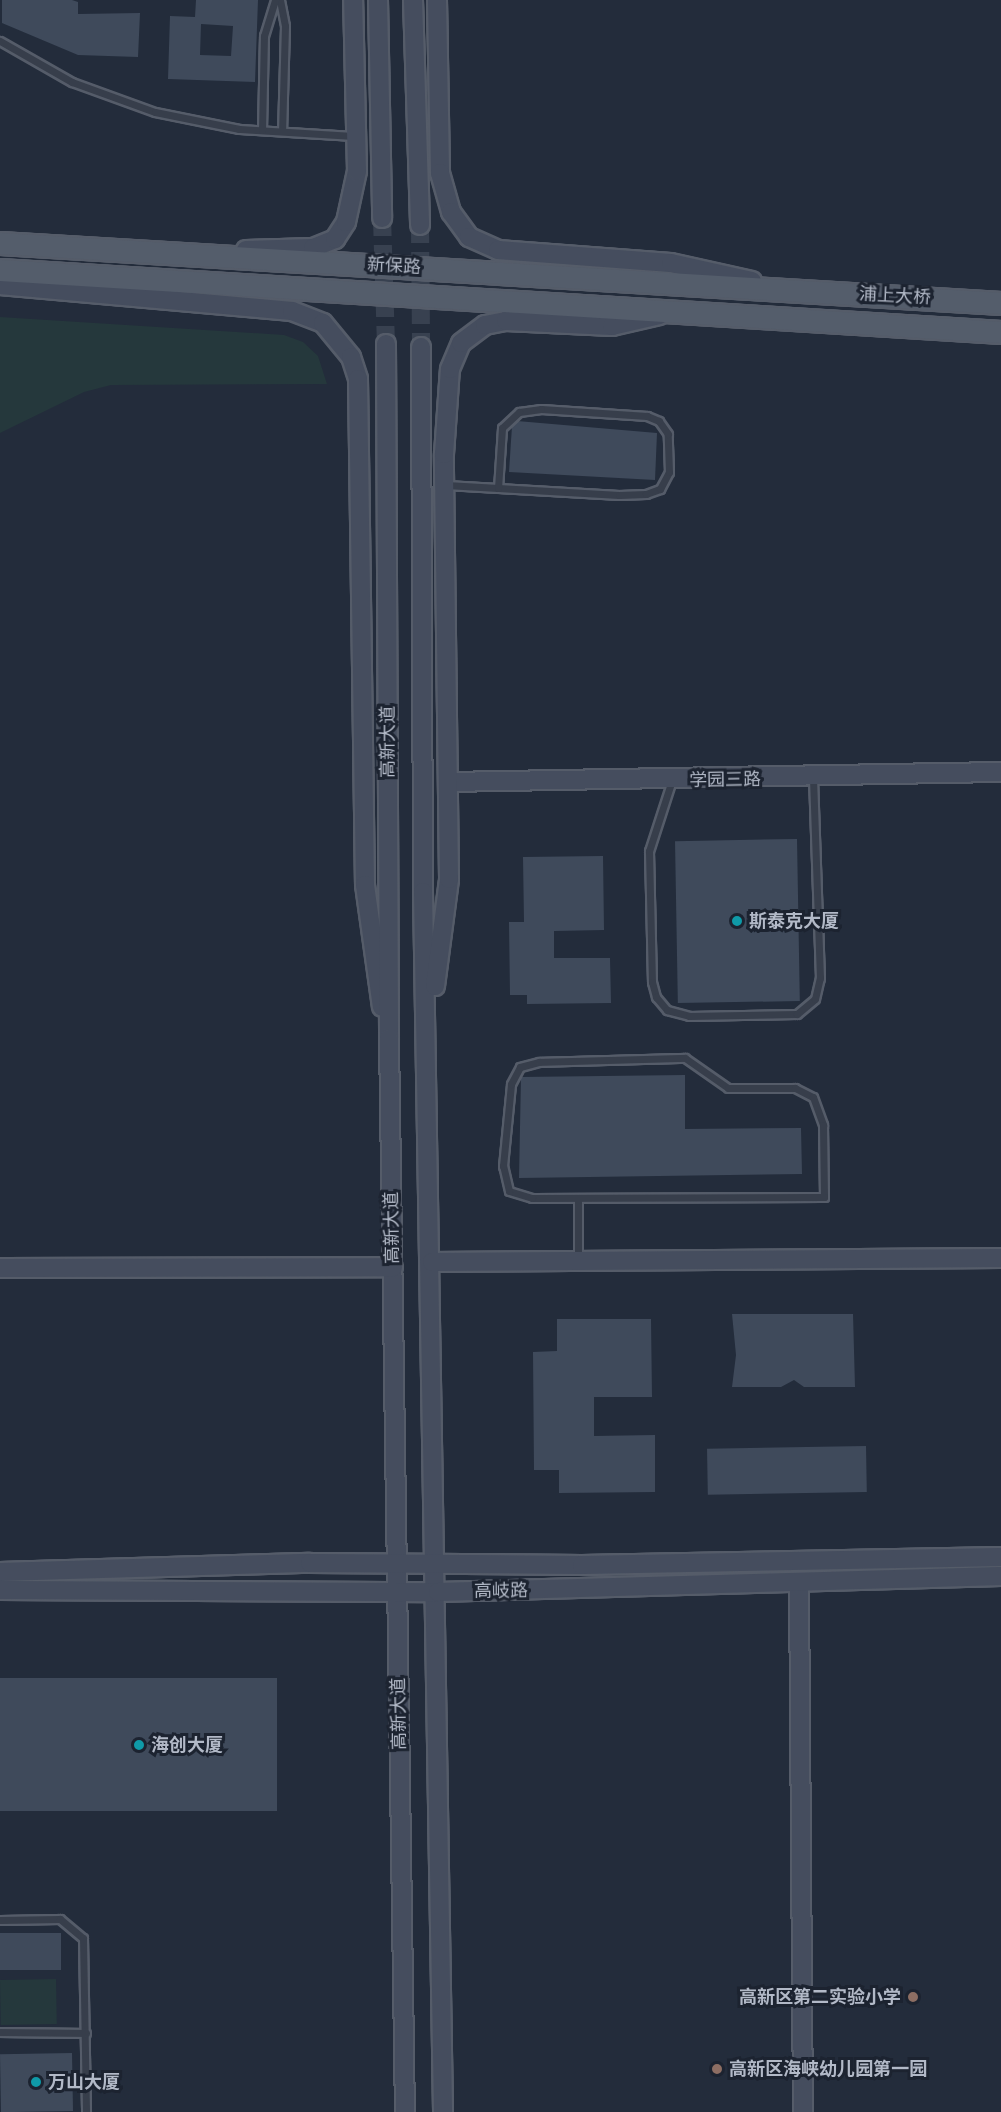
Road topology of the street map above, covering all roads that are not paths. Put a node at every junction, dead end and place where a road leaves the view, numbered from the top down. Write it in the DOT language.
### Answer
graph roads {
  1 [pos="275,0"];
  2 [pos="280,0"];
  3 [pos="353,0"];
  4 [pos="378,0"];
  5 [pos="413,0"];
  6 [pos="437,0"];
  7 [pos="0,40"];
  8 [pos="262,130"];
  9 [pos="282,131"];
  10 [pos="356,136"];
  11 [pos="382,218"];
  12 [pos="420,225"];
  13 [pos="0,243"];
  14 [pos="155,253"];
  15 [pos="0,270"];
  16 [pos="0,285"];
  17 [pos="789,290"];
  18 [pos="1001,303"];
  19 [pos="681,310"];
  20 [pos="1001,332"];
  21 [pos="386,344"];
  22 [pos="421,347"];
  23 [pos="444,485"];
  24 [pos="498,488"];
  25 [pos="1001,772"];
  26 [pos="813,778"];
  27 [pos="672,780"];
  28 [pos="448,782"];
  29 [pos="428,1035"];
  30 [pos="389,1038"];
  31 [pos="578,1198"];
  32 [pos="1001,1258"];
  33 [pos="578,1261"];
  34 [pos="432,1262"];
  35 [pos="393,1267"];
  36 [pos="0,1268"];
  37 [pos="1001,1557"];
  38 [pos="398,1563"];
  39 [pos="437,1563"];
  40 [pos="0,1572"];
  41 [pos="1001,1576"];
  42 [pos="800,1582"];
  43 [pos="0,1590"];
  44 [pos="398,1591"];
  45 [pos="438,1592"];
  46 [pos="0,1920"];
  47 [pos="0,2032"];
  48 [pos="86,2033"];
  49 [pos="86,2112"];
  50 [pos="405,2112"];
  51 [pos="443,2112"];
  52 [pos="803,2112"];
  1 -- 8 [label="lane"];
  2 -- 9 [label="lane"];
  3 -- 10 [label="main road"];
  4 -- 11 [label="main road"];
  5 -- 12 [label="main road"];
  6 -- 17 [label="main road"];
  7 -- 8 [label="lane"];
  8 -- 9 [label="lane"];
  9 -- 10 [label="lane"];
  10 -- 14 [label="main road"];
  13 -- 14 [label="main road, 新保路"];
  14 -- 17 [label="main road, 新保路"];
  15 -- 19 [label="main road, 新保路"];
  16 -- 30 [label="main road"];
  17 -- 18 [label="main road, 浦上大桥"];
  19 -- 20 [label="main road, 新保路"];
  19 -- 23 [label="main road"];
  21 -- 30 [label="main road, 高新大道"];
  22 -- 29 [label="main road, 高新大道"];
  23 -- 24 [label="lane"];
  23 -- 28 [label="main road"];
  24 -- 24 [label="lane"];
  25 -- 26 [label="main road, 学园三路"];
  26 -- 27 [label="main road, 学园三路"];
  26 -- 27 [label="lane"];
  27 -- 28 [label="main road, 学园三路"];
  28 -- 29 [label="main road"];
  29 -- 34 [label="main road, 高新大道"];
  30 -- 35 [label="main road, 高新大道"];
  31 -- 31 [label="lane"];
  31 -- 33 [label="lane"];
  32 -- 33 [label="main road"];
  33 -- 34 [label="main road"];
  34 -- 39 [label="main road, 高新大道"];
  35 -- 36 [label="main road"];
  35 -- 38 [label="main road, 高新大道"];
  37 -- 39 [label="main road, 高岐路"];
  38 -- 39 [label="main road, 高岐路"];
  38 -- 40 [label="main road, 高岐路"];
  38 -- 44 [label="main road, 高新大道"];
  39 -- 45 [label="main road, 高新大道"];
  41 -- 42 [label="main road, 高岐路"];
  42 -- 45 [label="main road, 高岐路"];
  42 -- 52 [label="main road"];
  43 -- 44 [label="main road, 高岐路"];
  44 -- 45 [label="main road, 高岐路"];
  44 -- 50 [label="main road, 高新大道"];
  45 -- 51 [label="main road, 高新大道"];
  46 -- 48 [label="lane"];
  47 -- 48 [label="lane"];
  48 -- 49 [label="lane"];
}
